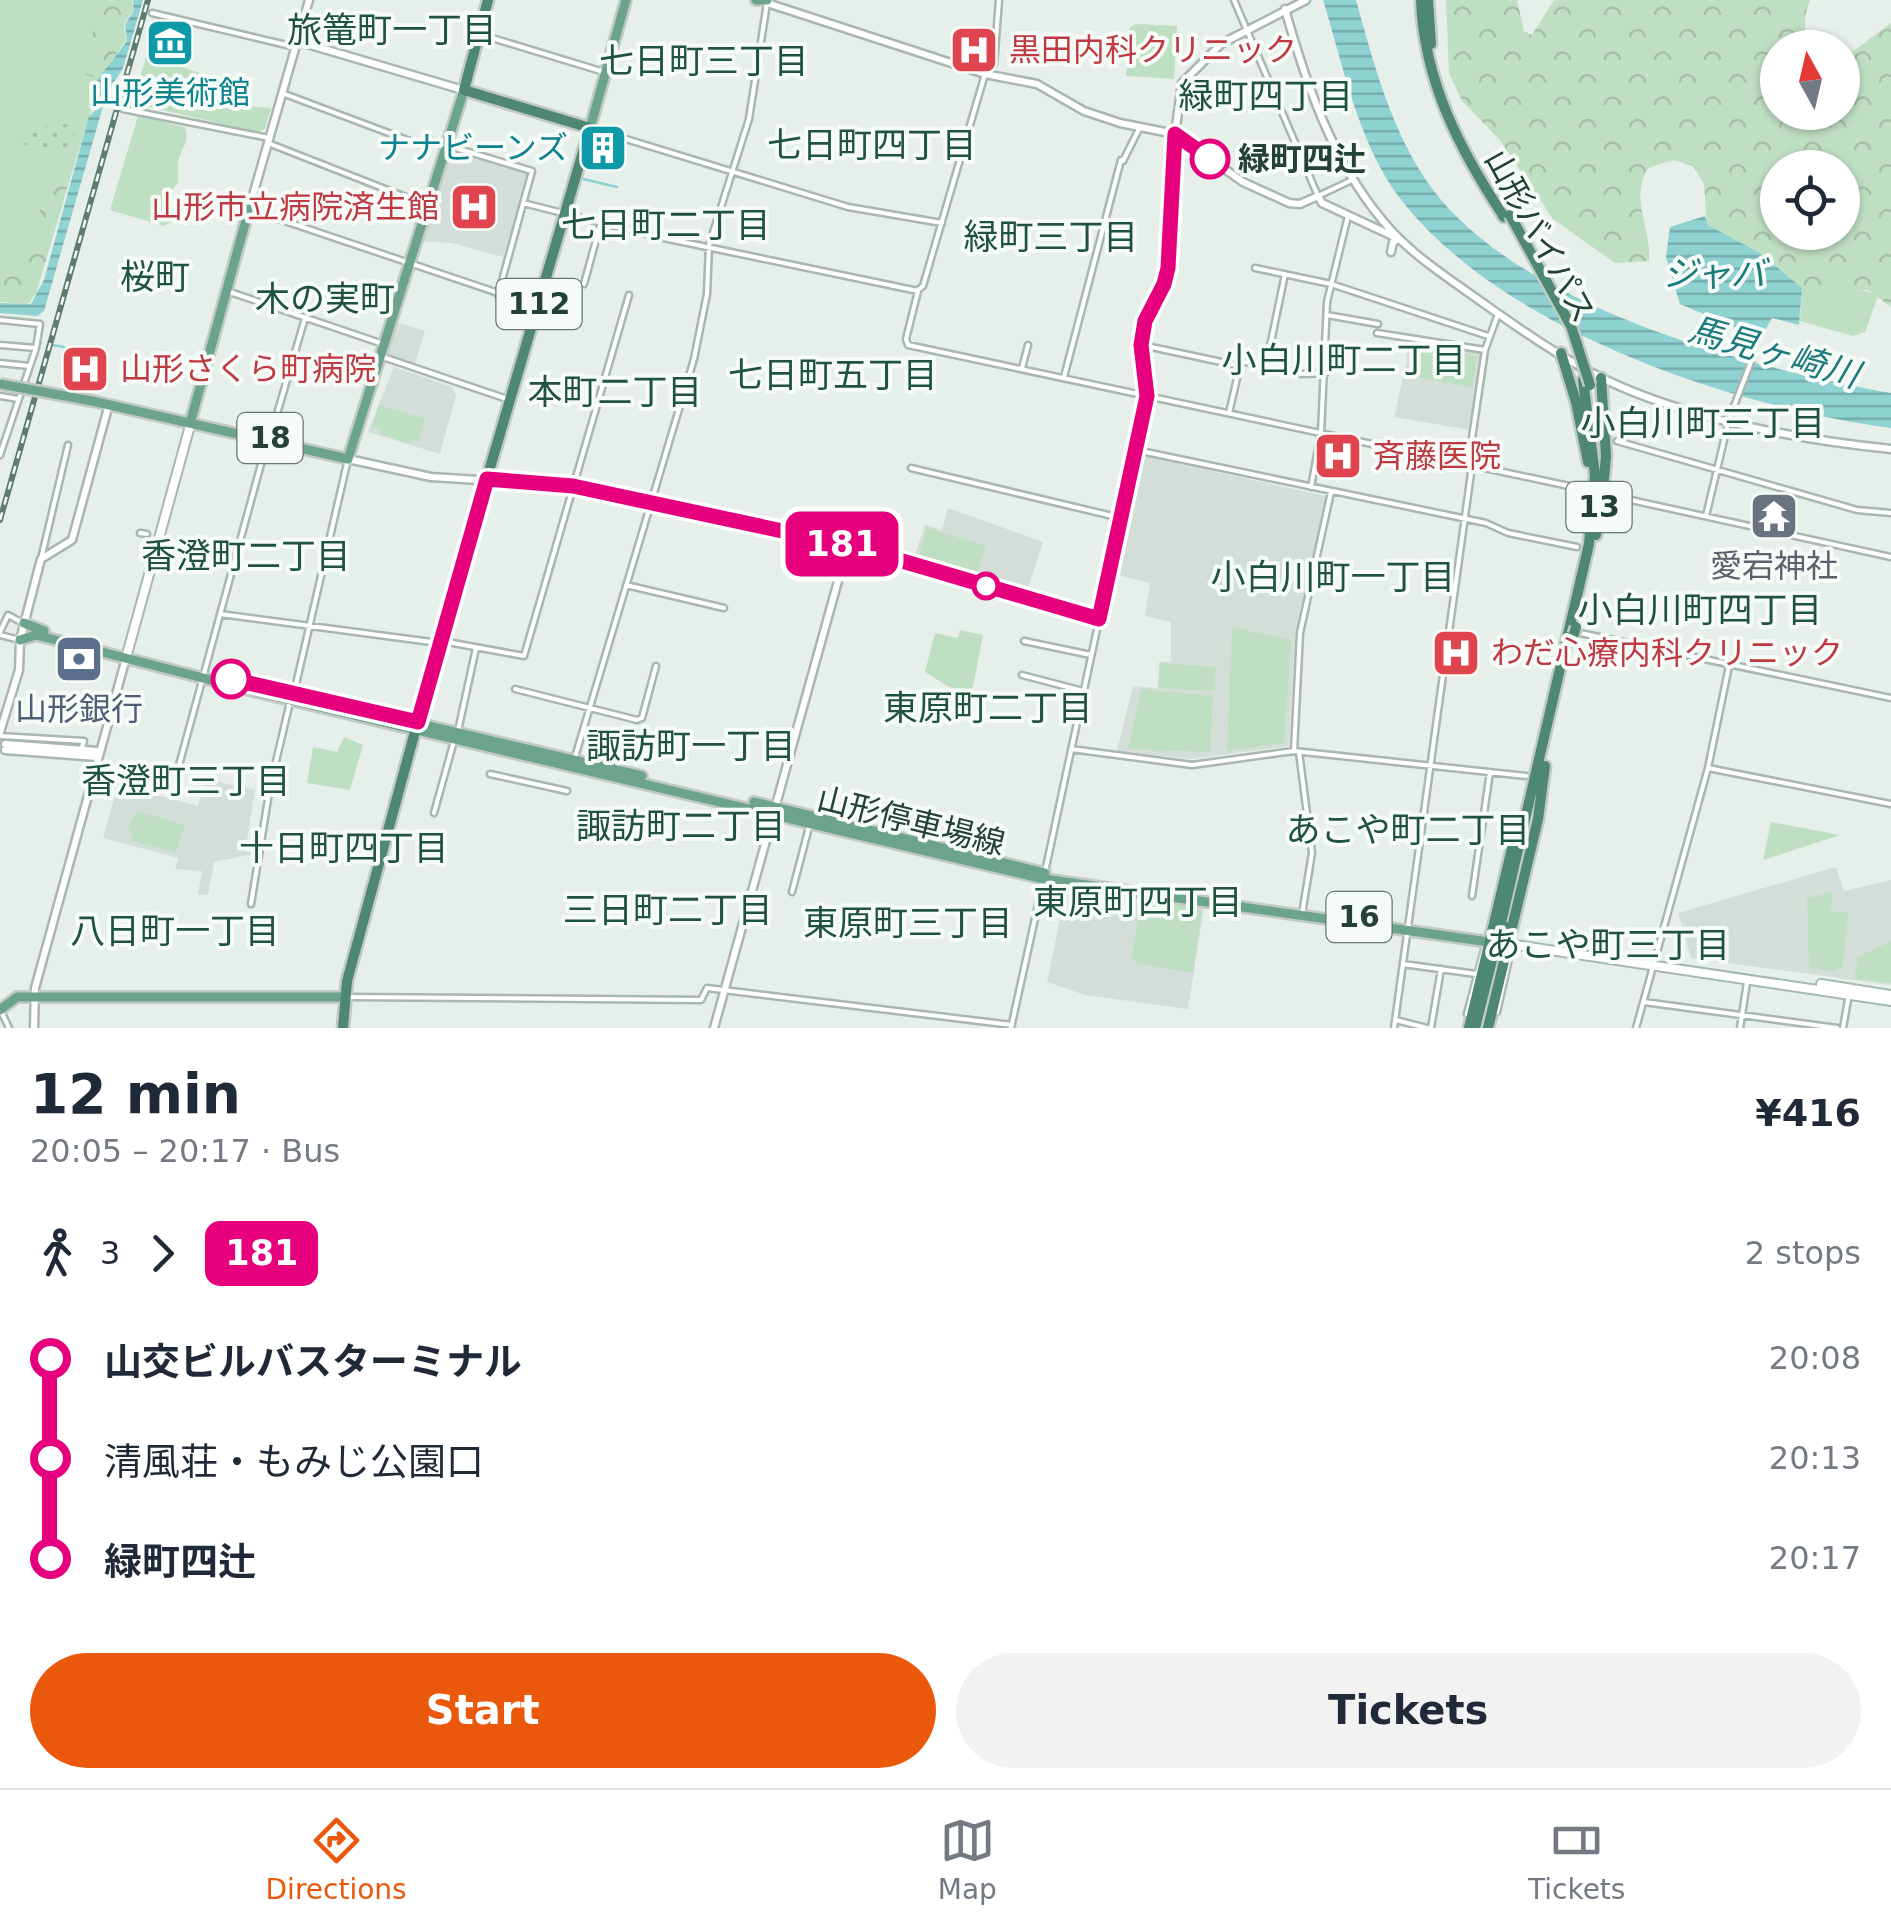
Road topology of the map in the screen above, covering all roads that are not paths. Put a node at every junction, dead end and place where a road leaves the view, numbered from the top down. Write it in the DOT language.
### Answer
graph roads {
  1 [pos="309,0"];
  2 [pos="488,0"];
  3 [pos="626,0"];
  4 [pos="999,0"];
  5 [pos="1234,0"];
  6 [pos="1306,0"];
  7 [pos="1425,0"];
  8 [pos="763,1"];
  9 [pos="1289,8"];
  10 [pos="152,13"];
  11 [pos="1247,29"];
  12 [pos="479,34"];
  13 [pos="296,44"];
  14 [pos="606,72"];
  15 [pos="985,74"];
  16 [pos="464,90"];
  17 [pos="282,93"];
  18 [pos="124,109"];
  19 [pos="1140,127"];
  20 [pos="590,128"];
  21 [pos="1175,134"];
  22 [pos="268,141"];
  23 [pos="444,145"];
  24 [pos="731,171"];
  25 [pos="1354,179"];
  26 [pos="1318,196"];
  27 [pos="523,203"];
  28 [pos="426,206"];
  29 [pos="249,209"];
  30 [pos="564,212"];
  31 [pos="1348,216"];
  32 [pos="1382,220"];
  33 [pos="601,222"];
  34 [pos="942,223"];
  35 [pos="1370,226"];
  36 [pos="1400,239"];
  37 [pos="709,245"];
  38 [pos="1391,252"];
  39 [pos="407,264"];
  40 [pos="1256,268"];
  41 [pos="1285,274"];
  42 [pos="584,284"];
  43 [pos="1331,284"];
  44 [pos="227,290"];
  45 [pos="918,290"];
  46 [pos="498,294"];
  47 [pos="629,295"];
  48 [pos="538,306"];
  49 [pos="1498,314"];
  50 [pos="1326,315"];
  51 [pos="305,317"];
  52 [pos="0,320"];
  53 [pos="1378,324"];
  54 [pos="1377,333"];
  55 [pos="1488,336"];
  56 [pos="383,344"];
  57 [pos="0,345"];
  58 [pos="1028,345"];
  59 [pos="1141,345"];
  60 [pos="36,348"];
  61 [pos="1485,350"];
  62 [pos="1560,354"];
  63 [pos="379,356"];
  64 [pos="1751,362"];
  65 [pos="0,363"];
  66 [pos="29,366"];
  67 [pos="1240,366"];
  68 [pos="1266,366"];
  69 [pos="1022,368"];
  70 [pos="1326,373"];
  71 [pos="1064,378"];
  72 [pos="1602,378"];
  73 [pos="1586,382"];
  74 [pos="0,390"];
  75 [pos="1147,396"];
  76 [pos="18,399"];
  77 [pos="511,400"];
  78 [pos="108,407"];
  79 [pos="1228,413"];
  80 [pos="1729,418"];
  81 [pos="192,420"];
  82 [pos="1322,433"];
  83 [pos="269,438"];
  84 [pos="1617,441"];
  85 [pos="68,445"];
  86 [pos="1891,449"];
  87 [pos="1136,450"];
  88 [pos="0,455"];
  89 [pos="348,459"];
  90 [pos="1470,465"];
  91 [pos="911,468"];
  92 [pos="1718,470"];
  93 [pos="487,479"];
  94 [pos="573,486"];
  95 [pos="1311,487"];
  96 [pos="1582,489"];
  97 [pos="1331,492"];
  98 [pos="1604,494"];
  99 [pos="649,506"];
  100 [pos="1592,508"];
  101 [pos="1891,513"];
  102 [pos="1706,516"];
  103 [pos="1121,518"];
  104 [pos="1466,519"];
  105 [pos="140,533"];
  106 [pos="1596,535"];
  107 [pos="153,537"];
  108 [pos="848,545"];
  109 [pos="1576,547"];
  110 [pos="1891,557"];
  111 [pos="40,559"];
  112 [pos="626,585"];
  113 [pos="724,608"];
  114 [pos="220,614"];
  115 [pos="1099,619"];
  116 [pos="312,624"];
  117 [pos="25,625"];
  118 [pos="1577,631"];
  119 [pos="0,633"];
  120 [pos="22,639"];
  121 [pos="1024,640"];
  122 [pos="440,642"];
  123 [pos="476,648"];
  124 [pos="1091,655"];
  125 [pos="126,656"];
  126 [pos="656,666"];
  127 [pos="1729,666"];
  128 [pos="204,675"];
  129 [pos="1022,675"];
  130 [pos="515,689"];
  131 [pos="1083,691"];
  132 [pos="292,697"];
  133 [pos="1891,698"];
  134 [pos="590,708"];
  135 [pos="1549,723"];
  136 [pos="417,725"];
  137 [pos="457,734"];
  138 [pos="2,740"];
  139 [pos="1071,750"];
  140 [pos="1296,751"];
  141 [pos="98,754"];
  142 [pos="574,758"];
  143 [pos="1431,765"];
  144 [pos="1545,766"];
  145 [pos="1708,768"];
  146 [pos="178,769"];
  147 [pos="1490,772"];
  148 [pos="490,774"];
  149 [pos="1526,776"];
  150 [pos="567,791"];
  151 [pos="1891,804"];
  152 [pos="774,810"];
  153 [pos="434,814"];
  154 [pos="810,822"];
  155 [pos="990,830"];
  156 [pos="984,857"];
  157 [pos="1044,876"];
  158 [pos="792,892"];
  159 [pos="1472,896"];
  160 [pos="251,904"];
  161 [pos="1302,911"];
  162 [pos="1407,927"];
  163 [pos="1503,927"];
  164 [pos="1488,939"];
  165 [pos="1510,942"];
  166 [pos="1655,962"];
  167 [pos="1403,964"];
  168 [pos="1441,969"];
  169 [pos="1476,974"];
  170 [pos="1748,977"];
  171 [pos="726,989"];
  172 [pos="1849,994"];
  173 [pos="344,997"];
  174 [pos="34,998"];
  175 [pos="1891,998"];
  176 [pos="1644,1002"];
  177 [pos="0,1010"];
  178 [pos="1743,1014"];
  179 [pos="1396,1020"];
  180 [pos="1011,1026"];
  181 [pos="9,1028"];
  182 [pos="34,1028"];
  183 [pos="343,1028"];
  184 [pos="714,1028"];
  185 [pos="1394,1028"];
  186 [pos="1429,1028"];
  187 [pos="1478,1028"];
  188 [pos="1636,1028"];
  189 [pos="1740,1028"];
  190 [pos="1840,1028"];
  1 -- 13 [label="street"];
  2 -- 12 [label="highway"];
  3 -- 14 [label="main road"];
  4 -- 15 [label="street"];
  5 -- 11 [label="street"];
  6 -- 9 [label="street"];
  7 -- 73 [label="highway, 山形バイパス / 13, bridge"];
  8 -- 15 [label="street"];
  8 -- 24 [label="street"];
  9 -- 11 [label="street"];
  9 -- 25 [label="street"];
  10 -- 13 [label="street"];
  11 -- 21 [label="street"];
  11 -- 26 [label="street"];
  12 -- 14 [label="street"];
  12 -- 16 [label="highway"];
  13 -- 16 [label="street"];
  13 -- 17 [label="street"];
  14 -- 20 [label="main road"];
  15 -- 19 [label="street"];
  15 -- 34 [label="street"];
  16 -- 20 [label="highway"];
  16 -- 23 [label="main road, 18"];
  17 -- 22 [label="street"];
  17 -- 23 [label="street"];
  18 -- 22 [label="street"];
  19 -- 21 [label="street"];
  19 -- 71 [label="street"];
  20 -- 24 [label="street"];
  20 -- 30 [label="highway, 112"];
  21 -- 26 [label="street"];
  21 -- 59 [label="street"];
  22 -- 28 [label="street"];
  22 -- 29 [label="street"];
  23 -- 27 [label="street"];
  23 -- 28 [label="main road, 18"];
  24 -- 34 [label="street"];
  24 -- 37 [label="street"];
  25 -- 26 [label="street"];
  25 -- 32 [label="street"];
  26 -- 31 [label="street"];
  27 -- 30 [label="street"];
  27 -- 46 [label="street"];
  28 -- 39 [label="main road, 18"];
  29 -- 39 [label="street"];
  29 -- 44 [label="main road, 18"];
  30 -- 33 [label="street"];
  30 -- 48 [label="highway, 112"];
  31 -- 35 [label="street"];
  31 -- 43 [label="street"];
  32 -- 35 [label="street"];
  32 -- 36 [label="street"];
  33 -- 37 [label="street"];
  33 -- 42 [label="street"];
  34 -- 45 [label="street"];
  35 -- 36 [label="street"];
  36 -- 38 [label="street"];
  36 -- 49 [label="street"];
  37 -- 45 [label="street"];
  37 -- 99 [label="street"];
  39 -- 46 [label="street"];
  39 -- 56 [label="main road, 18"];
  40 -- 41 [label="street"];
  41 -- 43 [label="street"];
  41 -- 68 [label="street"];
  43 -- 50 [label="street"];
  43 -- 55 [label="street"];
  44 -- 51 [label="street"];
  44 -- 81 [label="main road, 18"];
  45 -- 69 [label="street"];
  46 -- 48 [label="street"];
  47 -- 94 [label="street"];
  48 -- 77 [label="highway, 112"];
  49 -- 55 [label="street"];
  49 -- 62 [label="street"];
  50 -- 53 [label="street"];
  50 -- 70 [label="street"];
  51 -- 56 [label="street"];
  51 -- 83 [label="street"];
  52 -- 60 [label="street"];
  54 -- 61 [label="street"];
  55 -- 61 [label="street"];
  56 -- 63 [label="main road, 18"];
  57 -- 60 [label="street"];
  58 -- 69 [label="street"];
  59 -- 67 [label="street"];
  59 -- 75 [label="street"];
  60 -- 66 [label="street"];
  61 -- 90 [label="street"];
  62 -- 72 [label="street"];
  62 -- 100 [label="highway"];
  63 -- 77 [label="street"];
  63 -- 89 [label="main road, 18"];
  64 -- 80 [label="street"];
  65 -- 66 [label="street"];
  66 -- 76 [label="street"];
  67 -- 68 [label="street"];
  67 -- 79 [label="street"];
  68 -- 70 [label="street"];
  69 -- 71 [label="street"];
  70 -- 82 [label="street"];
  71 -- 75 [label="street"];
  72 -- 80 [label="street"];
  72 -- 98 [label="highway"];
  73 -- 100 [label="highway, 山形バイパス / 13"];
  73 -- 106 [label="highway, 山形バイパス / 13"];
  74 -- 76 [label="street"];
  74 -- 78 [label="main road, 18, bridge"];
  75 -- 79 [label="street"];
  75 -- 87 [label="street"];
  76 -- 88 [label="street"];
  77 -- 93 [label="highway, 112"];
  78 -- 81 [label="main road, 18"];
  78 -- 111 [label="street"];
  79 -- 82 [label="street"];
  80 -- 86 [label="street"];
  80 -- 92 [label="street"];
  81 -- 83 [label="main road, 18"];
  81 -- 107 [label="main road"];
  82 -- 90 [label="street"];
  82 -- 95 [label="street"];
  83 -- 89 [label="main road, 18"];
  83 -- 114 [label="street"];
  84 -- 92 [label="street"];
  85 -- 111 [label="street"];
  87 -- 95 [label="street"];
  87 -- 103 [label="street"];
  89 -- 93 [label="street"];
  89 -- 116 [label="street"];
  90 -- 96 [label="street"];
  90 -- 104 [label="street"];
  91 -- 103 [label="street"];
  92 -- 101 [label="street"];
  92 -- 102 [label="street"];
  93 -- 94 [label="street"];
  93 -- 122 [label="highway, 112"];
  94 -- 99 [label="street"];
  94 -- 123 [label="street"];
  95 -- 97 [label="street"];
  97 -- 104 [label="street"];
  97 -- 140 [label="street"];
  98 -- 102 [label="street"];
  98 -- 106 [label="highway"];
  99 -- 108 [label="street"];
  99 -- 112 [label="street"];
  100 -- 135 [label="highway, 山形バイパス / 13"];
  102 -- 110 [label="street"];
  103 -- 115 [label="street"];
  104 -- 109 [label="street"];
  104 -- 143 [label="street"];
  105 -- 107 [label="street"];
  106 -- 118 [label="highway, 山形バイパス / 13"];
  107 -- 125 [label="main road"];
  108 -- 115 [label="street"];
  108 -- 152 [label="street"];
  111 -- 117 [label="street"];
  112 -- 113 [label="street"];
  112 -- 134 [label="street"];
  114 -- 116 [label="street"];
  114 -- 128 [label="street"];
  115 -- 124 [label="street"];
  116 -- 122 [label="street"];
  116 -- 132 [label="street"];
  117 -- 119 [label="street"];
  117 -- 120 [label="street"];
  117 -- 125 [label="main road, 山形停車場線 / 16"];
  118 -- 127 [label="street"];
  118 -- 144 [label="highway, 山形バイパス / 13"];
  119 -- 120 [label="street"];
  120 -- 125 [label="main road, 山形停車場線 / 16"];
  120 -- 138 [label="street"];
  121 -- 124 [label="street"];
  122 -- 123 [label="street"];
  122 -- 136 [label="highway, 112"];
  123 -- 137 [label="street"];
  124 -- 131 [label="street"];
  125 -- 128 [label="main road, 山形停車場線 / 16"];
  125 -- 141 [label="street"];
  126 -- 134 [label="street"];
  127 -- 133 [label="street"];
  127 -- 145 [label="street"];
  128 -- 132 [label="main road, 山形停車場線 / 16"];
  128 -- 146 [label="street"];
  129 -- 131 [label="street"];
  130 -- 134 [label="street"];
  131 -- 139 [label="street"];
  132 -- 136 [label="main road, 山形停車場線 / 16"];
  132 -- 160 [label="street"];
  134 -- 142 [label="street"];
  135 -- 163 [label="highway, 山形バイパス / 13"];
  135 -- 164 [label="highway"];
  136 -- 137 [label="main road, 山形停車場線 / 16"];
  136 -- 173 [label="highway, 112"];
  137 -- 142 [label="main road, 山形停車場線 / 16"];
  137 -- 152 [label="main road, 山形停車場線 / 16"];
  137 -- 153 [label="street"];
  138 -- 141 [label="street"];
  138 -- 141 [label="street"];
  139 -- 140 [label="street"];
  139 -- 157 [label="street"];
  140 -- 143 [label="street"];
  140 -- 161 [label="street"];
  141 -- 174 [label="street"];
  142 -- 152 [label="main road, 山形停車場線 / 16"];
  143 -- 147 [label="street"];
  143 -- 162 [label="street"];
  144 -- 163 [label="highway, 山形バイパス / 13"];
  144 -- 165 [label="highway"];
  145 -- 151 [label="street"];
  145 -- 166 [label="street"];
  147 -- 149 [label="street"];
  147 -- 159 [label="street"];
  148 -- 150 [label="street"];
  152 -- 154 [label="main road, 山形停車場線 / 16"];
  152 -- 156 [label="main road, 山形停車場線 / 16"];
  152 -- 171 [label="street"];
  154 -- 157 [label="main road, 山形停車場線 / 16"];
  154 -- 158 [label="street"];
  155 -- 156 [label="street"];
  156 -- 157 [label="main road, 山形停車場線 / 16"];
  157 -- 161 [label="main road, 山形停車場線 / 16"];
  157 -- 180 [label="street"];
  161 -- 162 [label="main road, 山形停車場線 / 16"];
  162 -- 164 [label="main road, 山形停車場線 / 16"];
  162 -- 167 [label="street"];
  163 -- 187 [label="highway, 山形バイパス / 13, bridge"];
  164 -- 165 [label="main road, 山形停車場線 / 16"];
  164 -- 169 [label="street"];
  164 -- 187 [label="highway"];
  165 -- 166 [label="main road"];
  165 -- 187 [label="highway"];
  166 -- 170 [label="main road"];
  166 -- 175 [label="main road"];
  166 -- 176 [label="street"];
  167 -- 168 [label="street"];
  167 -- 179 [label="street"];
  168 -- 169 [label="street"];
  168 -- 186 [label="street"];
  169 -- 187 [label="street"];
  170 -- 172 [label="main road"];
  170 -- 178 [label="street"];
  171 -- 173 [label="street"];
  171 -- 180 [label="street"];
  171 -- 184 [label="street"];
  172 -- 175 [label="main road"];
  172 -- 190 [label="street"];
  173 -- 174 [label="main road"];
  173 -- 183 [label="highway, 112"];
  174 -- 177 [label="main road"];
  174 -- 182 [label="street"];
  176 -- 178 [label="street"];
  176 -- 188 [label="street"];
  177 -- 181 [label="street"];
  178 -- 189 [label="street"];
  178 -- 190 [label="street"];
  179 -- 185 [label="street"];
  179 -- 186 [label="street"];
}
